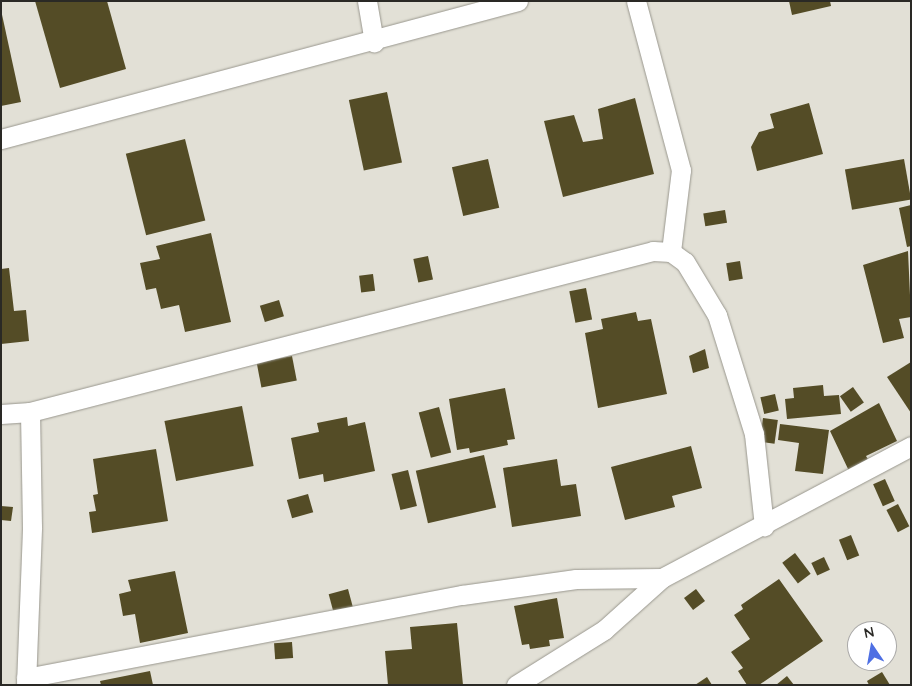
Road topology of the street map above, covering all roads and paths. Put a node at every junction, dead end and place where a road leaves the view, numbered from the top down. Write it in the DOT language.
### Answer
graph roads {
  1 [pos="367,1"];
  2 [pos="518,1"];
  3 [pos="636,1"];
  4 [pos="374,42"];
  5 [pos="1,139"];
  6 [pos="671,252"];
  7 [pos="30,412"];
  8 [pos="1,414"];
  9 [pos="911,446"];
  10 [pos="764,526"];
  11 [pos="662,578"];
  12 [pos="26,681"];
  13 [pos="516,685"];
  1 -- 4 [label="street"];
  2 -- 4 [label="street"];
  3 -- 6 [label="street"];
  4 -- 5 [label="street"];
  6 -- 7 [label="street"];
  6 -- 10 [label="street"];
  7 -- 8 [label="street"];
  7 -- 12 [label="street"];
  9 -- 10 [label="street"];
  10 -- 11 [label="street"];
  11 -- 12 [label="street"];
  11 -- 13 [label="street"];
}
